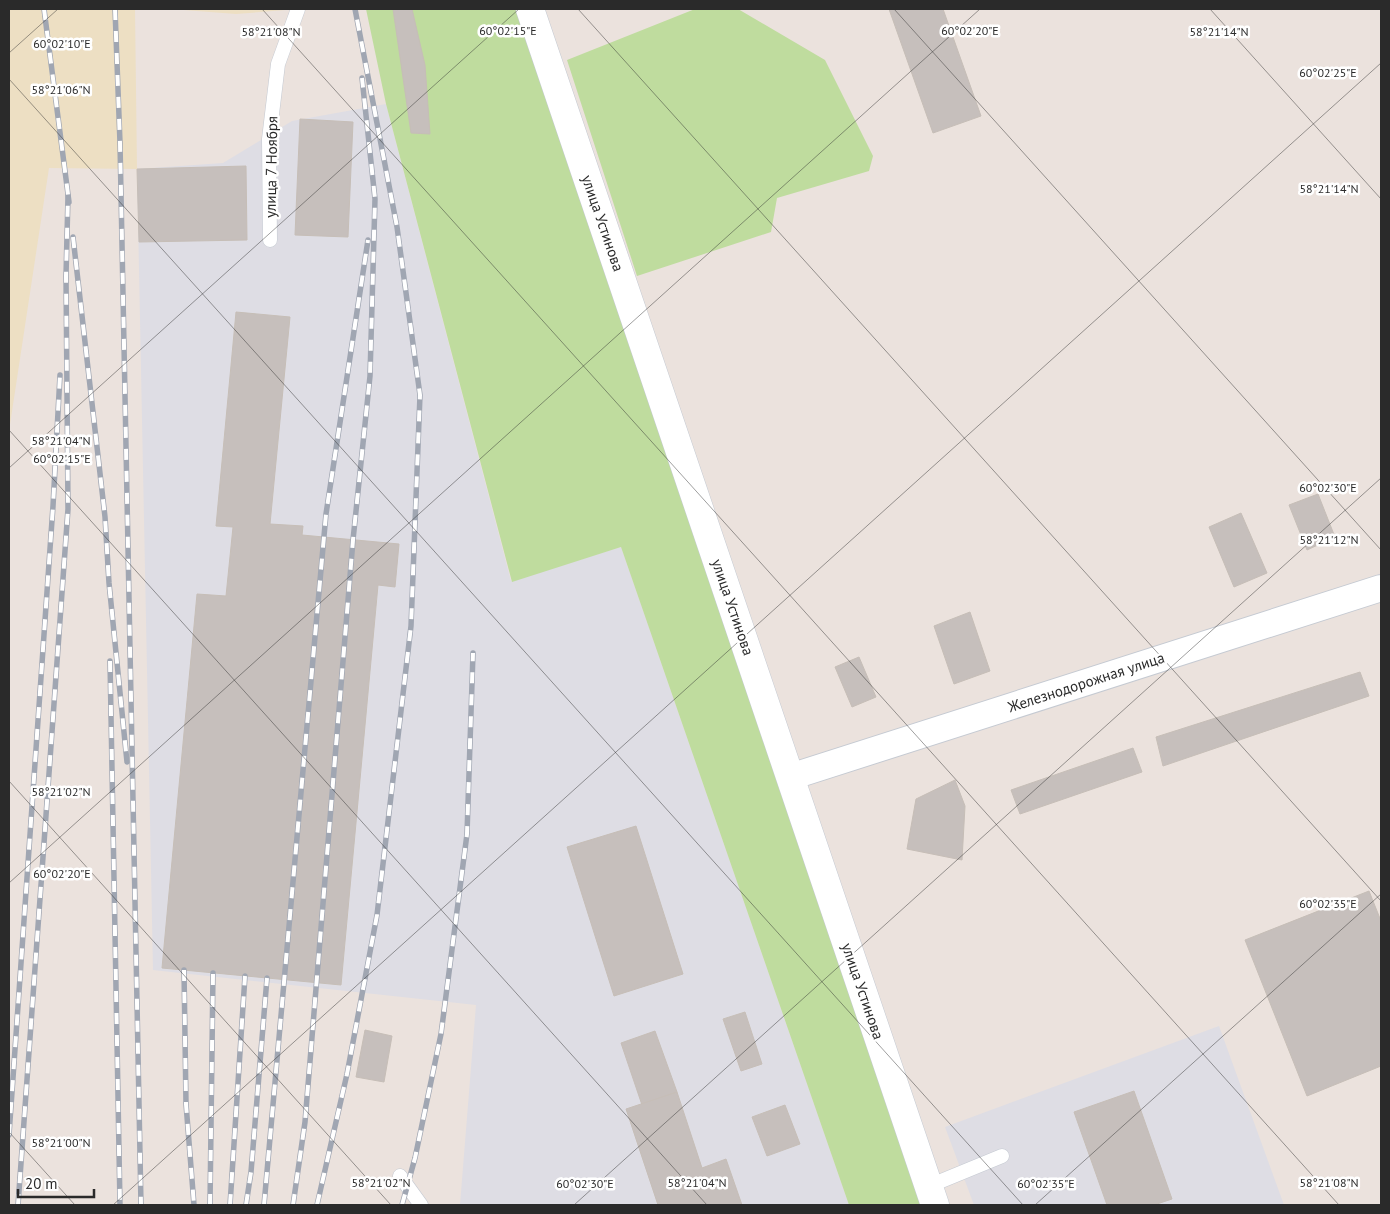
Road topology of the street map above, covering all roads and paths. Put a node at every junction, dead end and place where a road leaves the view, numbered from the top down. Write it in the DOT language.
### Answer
graph roads {
  1 [pos="298,9"];
  2 [pos="530,9"];
  3 [pos="270,240"];
  4 [pos="1381,588"];
  5 [pos="790,777"];
  6 [pos="1002,1156"];
  7 [pos="400,1176"];
  8 [pos="932,1196"];
  9 [pos="421,1205"];
  1 -- 3 [label="lane, улица 7 Ноября"];
  2 -- 5 [label="street, улица Устинова"];
  4 -- 5 [label="street, Железнодорожная улица"];
  5 -- 8 [label="street, улица Устинова"];
  6 -- 8 [label="lane"];
  7 -- 9 [label="lane"];
}
